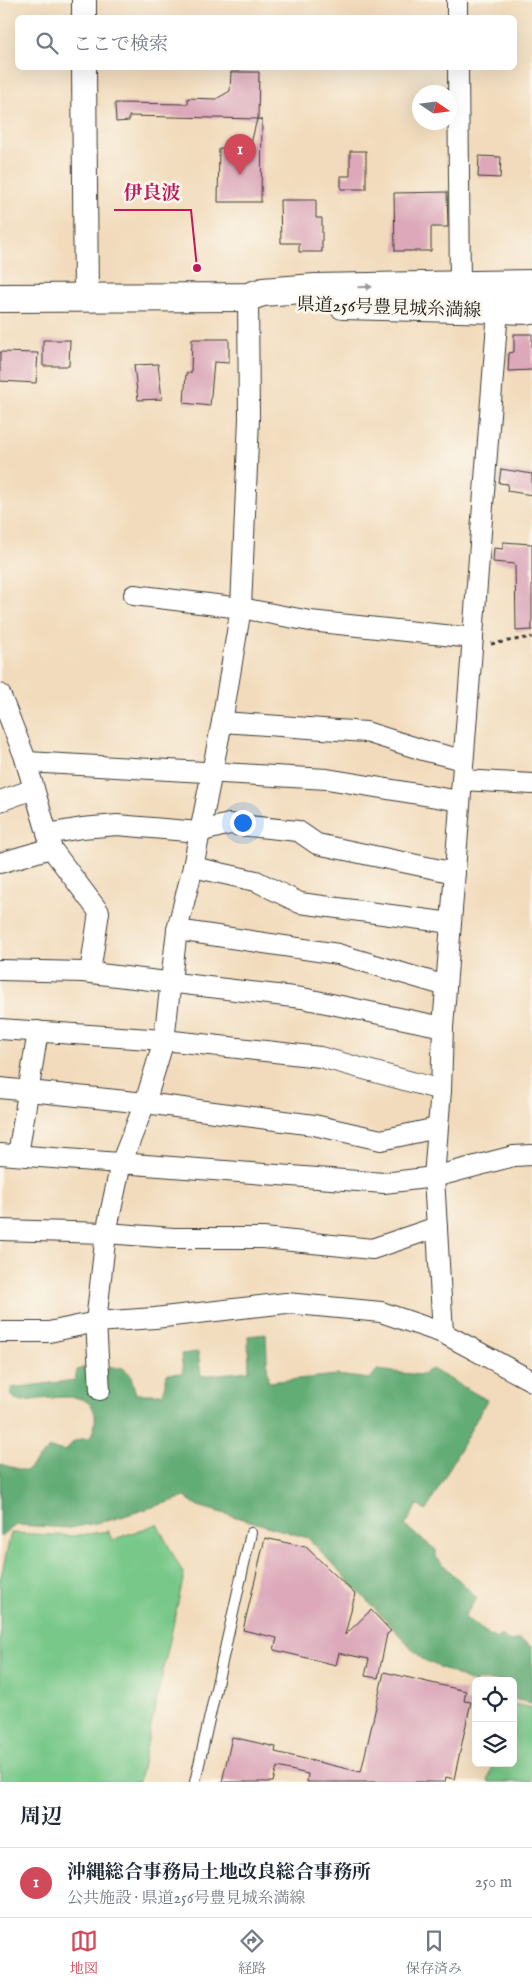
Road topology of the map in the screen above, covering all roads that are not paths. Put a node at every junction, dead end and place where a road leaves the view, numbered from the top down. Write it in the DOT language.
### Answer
graph roads {
  1 [pos="84,0"];
  2 [pos="457,0"];
  3 [pos="84,15"];
  4 [pos="457,15"];
  5 [pos="84,70"];
  6 [pos="458,70"];
  7 [pos="532,284"];
  8 [pos="460,286"];
  9 [pos="248,297"];
  10 [pos="499,297"];
  11 [pos="0,298"];
  12 [pos="86,298"];
  13 [pos="532,310"];
  14 [pos="134,595"];
  15 [pos="241,608"];
  16 [pos="472,643"];
  17 [pos="0,694"];
  18 [pos="222,722"];
  19 [pos="464,760"];
  20 [pos="26,762"];
  21 [pos="211,773"];
  22 [pos="462,780"];
  23 [pos="532,784"];
  24 [pos="34,789"];
  25 [pos="0,800"];
  26 [pos="460,801"];
  27 [pos="199,832"];
  28 [pos="49,841"];
  29 [pos="0,862"];
  30 [pos="193,867"];
  31 [pos="455,873"];
  32 [pos="451,923"];
  33 [pos="176,930"];
  34 [pos="0,970"];
  35 [pos="90,973"];
  36 [pos="170,983"];
  37 [pos="446,986"];
  38 [pos="443,1027"];
  39 [pos="0,1028"];
  40 [pos="38,1031"];
  41 [pos="164,1040"];
  42 [pos="0,1088"];
  43 [pos="441,1090"];
  44 [pos="29,1091"];
  45 [pos="145,1103"];
  46 [pos="437,1128"];
  47 [pos="9,1154"];
  48 [pos="532,1155"];
  49 [pos="121,1163"];
  50 [pos="434,1177"];
  51 [pos="437,1227"];
  52 [pos="0,1230"];
  53 [pos="106,1233"];
  54 [pos="96,1322"];
  55 [pos="0,1332"];
  56 [pos="443,1333"];
  57 [pos="532,1381"];
  58 [pos="100,1390"];
  59 [pos="251,1533"];
  60 [pos="195,1782"];
  1 -- 3 [label="street"];
  2 -- 4 [label="street"];
  5 -- 12 [label="street"];
  6 -- 8 [label="street"];
  7 -- 10 [label="main road, 県道256号豊見城糸満線"];
  9 -- 8 [label="main road, 県道256号豊見城糸満線, one-way"];
  8 -- 10 [label="main road, 県道256号豊見城糸満線"];
  9 -- 10 [label="main road, 県道256号豊見城糸満線"];
  9 -- 12 [label="main road, 県道256号豊見城糸満線"];
  9 -- 15 [label="street"];
  10 -- 13 [label="main road, 県道256号豊見城糸満線"];
  10 -- 16 [label="street"];
  11 -- 12 [label="main road, 県道256号豊見城糸満線"];
  14 -- 15 [label="street"];
  15 -- 16 [label="street"];
  15 -- 18 [label="street"];
  16 -- 19 [label="street"];
  17 -- 20 [label="street"];
  18 -- 19 [label="street"];
  18 -- 21 [label="street"];
  19 -- 22 [label="street"];
  20 -- 21 [label="street"];
  20 -- 24 [label="street"];
  21 -- 26 [label="street"];
  21 -- 27 [label="street"];
  22 -- 23 [label="street"];
  22 -- 26 [label="street"];
  24 -- 25 [label="street"];
  24 -- 28 [label="street"];
  26 -- 31 [label="street"];
  27 -- 28 [label="street"];
  27 -- 30 [label="street"];
  27 -- 31 [label="street"];
  28 -- 29 [label="street"];
  28 -- 35 [label="street"];
  30 -- 32 [label="street"];
  30 -- 33 [label="street"];
  31 -- 32 [label="street"];
  32 -- 37 [label="street"];
  33 -- 36 [label="street"];
  33 -- 37 [label="street"];
  34 -- 35 [label="street"];
  35 -- 36 [label="street"];
  36 -- 38 [label="street"];
  36 -- 41 [label="street"];
  37 -- 38 [label="street"];
  38 -- 43 [label="street"];
  39 -- 40 [label="street"];
  40 -- 41 [label="street"];
  40 -- 44 [label="street"];
  41 -- 43 [label="street"];
  41 -- 45 [label="street"];
  42 -- 44 [label="street"];
  43 -- 46 [label="street"];
  44 -- 45 [label="street"];
  44 -- 47 [label="street"];
  45 -- 46 [label="street"];
  45 -- 49 [label="street"];
  46 -- 50 [label="street"];
  47 -- 49 [label="street"];
  48 -- 50 [label="street"];
  49 -- 50 [label="street"];
  49 -- 53 [label="street"];
  50 -- 51 [label="street"];
  51 -- 53 [label="street"];
  51 -- 56 [label="street"];
  52 -- 53 [label="street"];
  53 -- 54 [label="street"];
  54 -- 55 [label="street"];
  54 -- 56 [label="street"];
  54 -- 58 [label="street"];
  56 -- 57 [label="street"];
  59 -- 60 [label="lane"];
}
